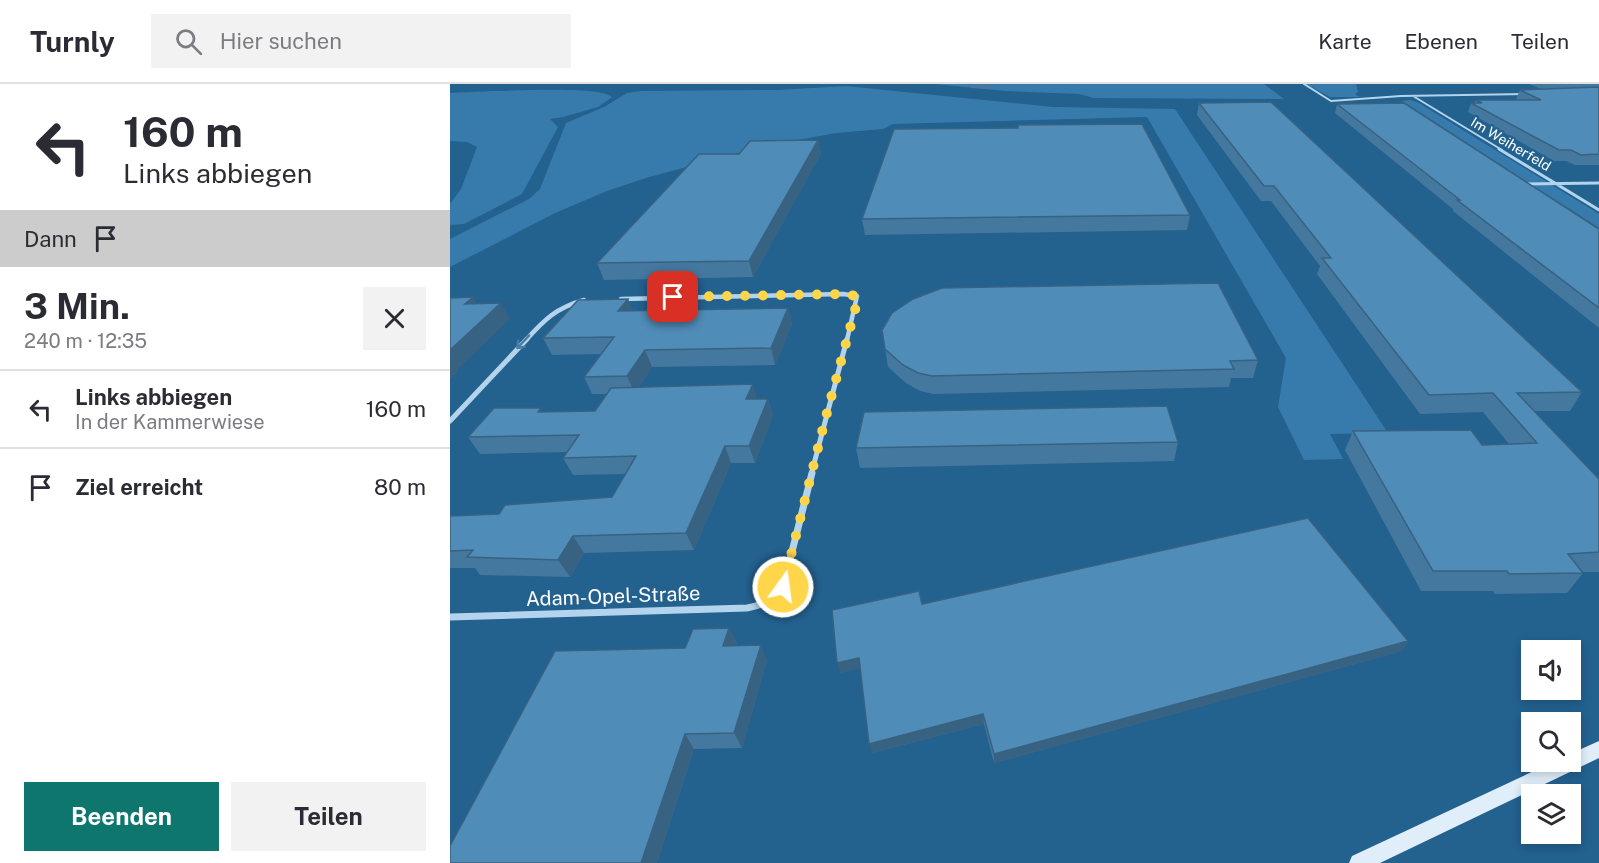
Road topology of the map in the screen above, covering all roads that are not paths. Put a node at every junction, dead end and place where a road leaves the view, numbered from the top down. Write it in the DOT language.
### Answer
graph roads {
  1 [pos="1304,84"];
  2 [pos="1531,94"];
  3 [pos="1413,96"];
  4 [pos="1386,97"];
  5 [pos="1396,103"];
  6 [pos="1512,178"];
  7 [pos="1599,183"];
  8 [pos="1522,184"];
  9 [pos="1556,184"];
  10 [pos="1530,189"];
  11 [pos="1599,210"];
  12 [pos="618,299"];
  13 [pos="596,300"];
  14 [pos="450,421"];
  15 [pos="450,617"];
  16 [pos="1599,749"];
  17 [pos="1359,863"];
  1 -- 4 [label="street"];
  2 -- 3 [label="street"];
  3 -- 4 [label="street"];
  3 -- 9 [label="street, Im Weiherfeld"];
  4 -- 5 [label="street"];
  6 -- 8 [label="street, Im Weiherfeld"];
  7 -- 9 [label="street"];
  8 -- 9 [label="street"];
  8 -- 10 [label="street, Im Weiherfeld"];
  9 -- 11 [label="street, Im Weiherfeld"];
  12 -- 15 [label="street, Adam-Opel-Straße"];
  13 -- 14 [label="street, one-way"];
  16 -- 17 [label="main road"];
}
